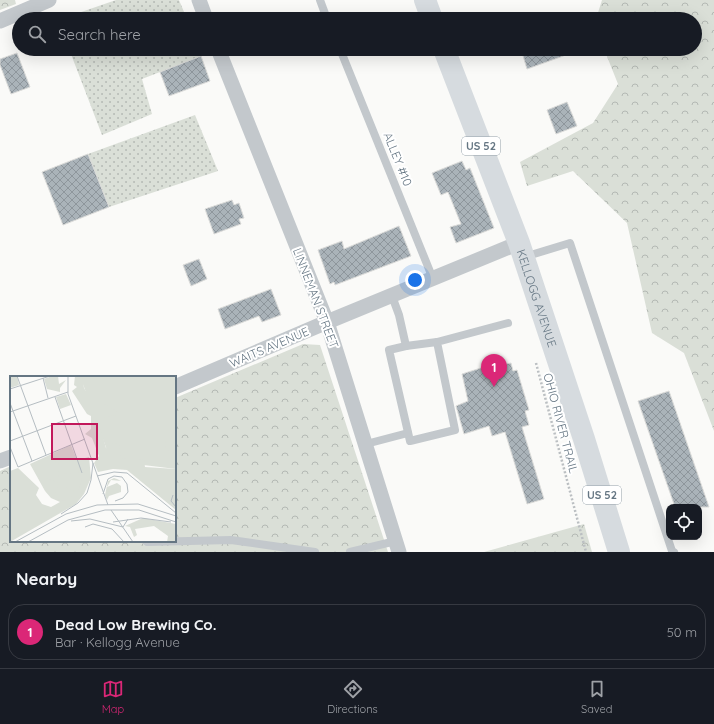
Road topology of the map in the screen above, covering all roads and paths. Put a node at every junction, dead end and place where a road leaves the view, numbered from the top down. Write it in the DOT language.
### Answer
graph roads {
  1 [pos="49,0"];
  2 [pos="199,0"];
  3 [pos="320,0"];
  4 [pos="425,0"];
  5 [pos="21,12"];
  6 [pos="203,12"];
  7 [pos="324,12"];
  8 [pos="429,12"];
  9 [pos="12,16"];
  10 [pos="0,21"];
  11 [pos="221,56"];
  12 [pos="343,56"];
  13 [pos="447,56"];
  14 [pos="522,250"];
  15 [pos="433,279"];
  16 [pos="392,296"];
  17 [pos="327,322"];
  18 [pos="508,323"];
  19 [pos="437,342"];
  20 [pos="406,346"];
  21 [pos="536,361"];
  22 [pos="176,387"];
  23 [pos="408,433"];
  24 [pos="366,444"];
  25 [pos="10,457"];
  26 [pos="0,461"];
  27 [pos="176,541"];
  28 [pos="398,547"];
  29 [pos="315,552"];
  30 [pos="350,552"];
  31 [pos="586,552"];
  32 [pos="619,552"];
  33 [pos="674,552"];
  1 -- 5 [label="street"];
  2 -- 6 [label="street"];
  3 -- 7 [label="lane"];
  4 -- 8 [label="main road"];
  9 -- 10 [label="street"];
  11 -- 17 [label="street, LINNEMAN STREET"];
  12 -- 15 [label="lane, ALLEY #10"];
  13 -- 14 [label="main road, KELLOGG AVENUE / US 52"];
  14 -- 15 [label="street, WAITS AVENUE"];
  14 -- 32 [label="main road, KELLOGG AVENUE / US 52"];
  14 -- 33 [label="lane"];
  15 -- 16 [label="street, WAITS AVENUE"];
  16 -- 17 [label="street, WAITS AVENUE"];
  16 -- 20 [label="lane"];
  17 -- 22 [label="street, WAITS AVENUE"];
  17 -- 24 [label="street, LINNEMAN STREET"];
  18 -- 19 [label="lane"];
  19 -- 20 [label="lane"];
  19 -- 23 [label="lane"];
  20 -- 23 [label="lane"];
  21 -- 31 [label="path, OHIO RIVER TRAIL"];
  23 -- 24 [label="lane"];
  24 -- 28 [label="street, LINNEMAN STREET"];
  25 -- 26 [label="street"];
  27 -- 29 [label="lane"];
  28 -- 30 [label="lane"];
}
